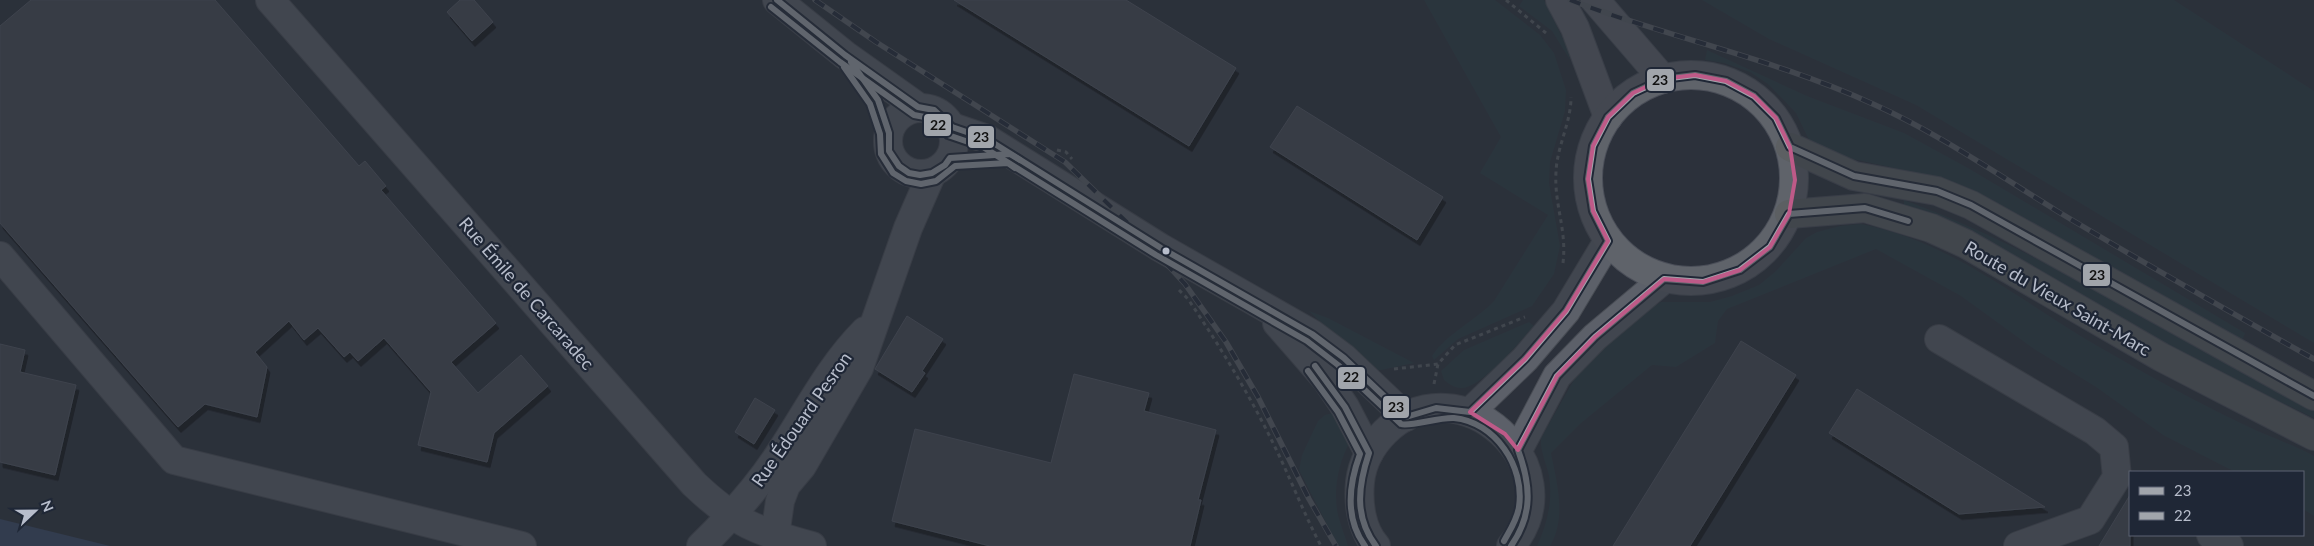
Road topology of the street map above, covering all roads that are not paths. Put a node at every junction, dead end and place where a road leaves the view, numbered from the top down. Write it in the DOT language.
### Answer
graph roads {
  1 [pos="270,0"];
  2 [pos="777,0"];
  3 [pos="1560,0"];
  4 [pos="1595,0"];
  5 [pos="845,55"];
  6 [pos="1664,79"];
  7 [pos="918,108"];
  8 [pos="1608,117"];
  9 [pos="952,127"];
  10 [pos="889,132"];
  11 [pos="1790,147"];
  12 [pos="1010,154"];
  13 [pos="941,165"];
  14 [pos="899,166"];
  15 [pos="1789,214"];
  16 [pos="908,228"];
  17 [pos="1608,240"];
  18 [pos="0,256"];
  19 [pos="1664,279"];
  20 [pos="1265,308"];
  21 [pos="1939,340"];
  22 [pos="2314,396"];
  23 [pos="1470,412"];
  24 [pos="1406,417"];
  25 [pos="2314,436"];
  26 [pos="797,450"];
  27 [pos="1518,450"];
  28 [pos="1369,453"];
  29 [pos="2124,481"];
  30 [pos="731,516"];
  31 [pos="775,536"];
  32 [pos="2213,536"];
  33 [pos="1374,545"];
  34 [pos="522,546"];
  35 [pos="701,546"];
  36 [pos="812,546"];
  37 [pos="1511,546"];
  38 [pos="2018,546"];
  39 [pos="2229,546"];
  1 -- 30 [label="street, Rue Émile de Carcaradec"];
  2 -- 5 [label="street"];
  3 -- 8 [label="main road"];
  4 -- 6 [label="main road"];
  5 -- 7 [label="street"];
  5 -- 10 [label="street"];
  6 -- 8 [label="main road"];
  6 -- 11 [label="main road"];
  7 -- 9 [label="street"];
  7 -- 10 [label="street"];
  8 -- 17 [label="main road"];
  9 -- 12 [label="street"];
  9 -- 13 [label="street"];
  10 -- 14 [label="street"];
  11 -- 15 [label="main road"];
  11 -- 22 [label="highway"];
  12 -- 13 [label="street"];
  12 -- 20 [label="street"];
  13 -- 14 [label="street"];
  13 -- 16 [label="street, Rue Édouard Pesron"];
  14 -- 16 [label="street, Rue Édouard Pesron"];
  15 -- 19 [label="main road"];
  15 -- 25 [label="highway, Route du Vieux Saint-Marc"];
  16 -- 26 [label="street, Rue Édouard Pesron"];
  17 -- 19 [label="main road"];
  17 -- 23 [label="street"];
  18 -- 34 [label="street"];
  19 -- 27 [label="street"];
  20 -- 24 [label="street"];
  20 -- 28 [label="street"];
  21 -- 29 [label="street"];
  23 -- 24 [label="street"];
  23 -- 27 [label="street"];
  24 -- 28 [label="street"];
  26 -- 30 [label="street, Rue Édouard Pesron"];
  26 -- 31 [label="street, Rue Édouard Pesron"];
  27 -- 37 [label="street"];
  28 -- 33 [label="street"];
  29 -- 38 [label="street"];
  30 -- 31 [label="street, Rue Émile de Carcaradec"];
  30 -- 35 [label="street, Rue Édouard Pesron"];
  31 -- 36 [label="street, Rue Émile de Carcaradec"];
  32 -- 39 [label="street"];
}
